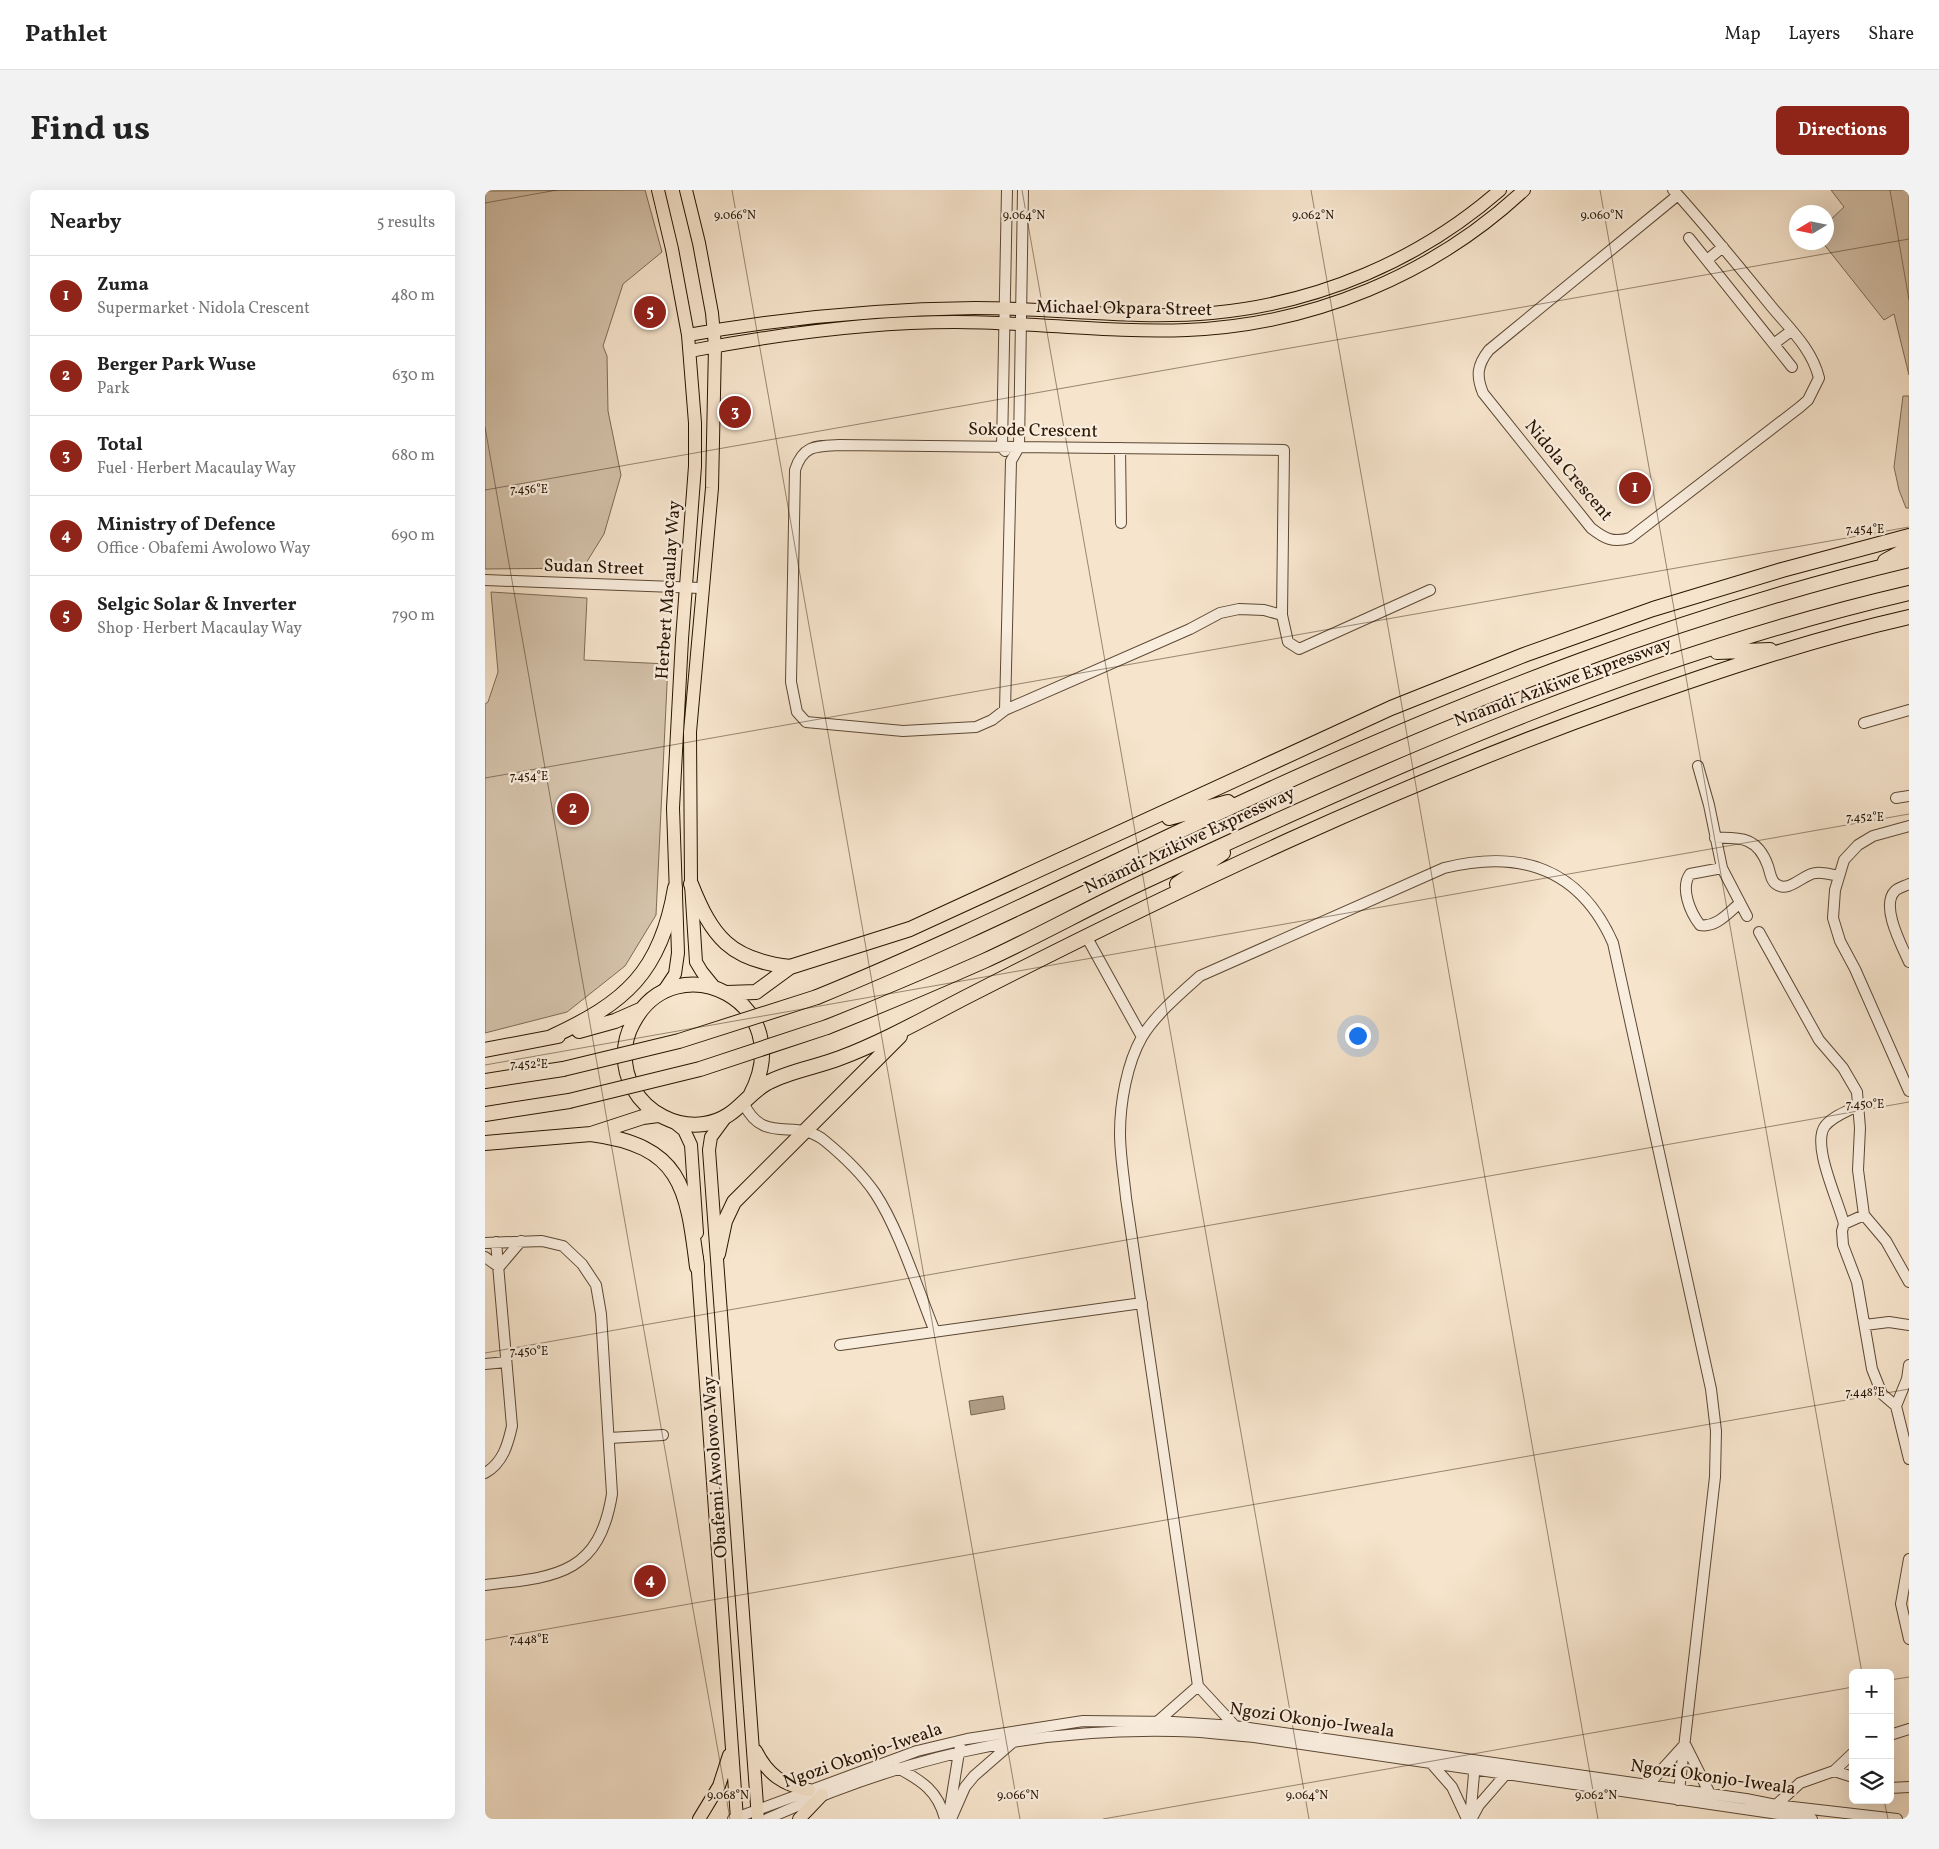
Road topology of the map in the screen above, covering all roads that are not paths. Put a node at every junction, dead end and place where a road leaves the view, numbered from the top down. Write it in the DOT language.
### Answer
graph roads {
  1 [pos="658,190"];
  2 [pos="686,190"];
  3 [pos="1007,190"];
  4 [pos="1023,190"];
  5 [pos="1501,190"];
  6 [pos="1524,190"];
  7 [pos="1675,192"];
  8 [pos="1689,238"];
  9 [pos="1723,247"];
  10 [pos="1707,260"];
  11 [pos="1005,308"];
  12 [pos="1022,309"];
  13 [pos="1005,324"];
  14 [pos="1021,325"];
  15 [pos="713,330"];
  16 [pos="1791,331"];
  17 [pos="688,335"];
  18 [pos="1775,343"];
  19 [pos="715,346"];
  20 [pos="690,351"];
  21 [pos="1792,367"];
  22 [pos="1002,447"];
  23 [pos="1019,447"];
  24 [pos="1120,448"];
  25 [pos="1011,461"];
  26 [pos="1121,523"];
  27 [pos="1909,536"];
  28 [pos="1909,548"];
  29 [pos="1909,560"];
  30 [pos="1868,570"];
  31 [pos="485,580"];
  32 [pos="686,588"];
  33 [pos="701,588"];
  34 [pos="1430,590"];
  35 [pos="1909,592"];
  36 [pos="1282,615"];
  37 [pos="1909,617"];
  38 [pos="1785,650"];
  39 [pos="1698,652"];
  40 [pos="1005,710"];
  41 [pos="1909,710"];
  42 [pos="1864,723"];
  43 [pos="1698,766"];
  44 [pos="1267,791"];
  45 [pos="1909,796"];
  46 [pos="1895,798"];
  47 [pos="1909,826"];
  48 [pos="1134,827"];
  49 [pos="1253,832"];
  50 [pos="1715,838"];
  51 [pos="1722,868"];
  52 [pos="1839,876"];
  53 [pos="691,884"];
  54 [pos="1909,884"];
  55 [pos="675,888"];
  56 [pos="1739,904"];
  57 [pos="1145,906"];
  58 [pos="1747,916"];
  59 [pos="1759,932"];
  60 [pos="1086,936"];
  61 [pos="1909,962"];
  62 [pos="790,967"];
  63 [pos="721,990"];
  64 [pos="663,992"];
  65 [pos="640,1010"];
  66 [pos="924,1019"];
  67 [pos="551,1037"];
  68 [pos="1142,1037"];
  69 [pos="485,1050"];
  70 [pos="485,1082"];
  71 [pos="1909,1090"];
  72 [pos="747,1100"];
  73 [pos="1859,1105"];
  74 [pos="485,1114"];
  75 [pos="658,1115"];
  76 [pos="725,1118"];
  77 [pos="674,1122"];
  78 [pos="805,1130"];
  79 [pos="591,1134"];
  80 [pos="485,1143"];
  81 [pos="1864,1215"];
  82 [pos="1844,1224"];
  83 [pos="521,1241"];
  84 [pos="496,1242"];
  85 [pos="485,1243"];
  86 [pos="718,1254"];
  87 [pos="485,1257"];
  88 [pos="499,1267"];
  89 [pos="697,1267"];
  90 [pos="1909,1282"];
  91 [pos="1142,1303"];
  92 [pos="1865,1325"];
  93 [pos="1909,1325"];
  94 [pos="935,1332"];
  95 [pos="840,1345"];
  96 [pos="506,1362"];
  97 [pos="485,1364"];
  98 [pos="1909,1365"];
  99 [pos="1896,1406"];
  100 [pos="663,1435"];
  101 [pos="609,1438"];
  102 [pos="1909,1459"];
  103 [pos="485,1473"];
  104 [pos="1909,1559"];
  105 [pos="485,1585"];
  106 [pos="1909,1639"];
  107 [pos="1198,1686"];
  108 [pos="1157,1722"];
  109 [pos="1235,1726"];
  110 [pos="1909,1729"];
  111 [pos="1894,1734"];
  112 [pos="732,1738"];
  113 [pos="961,1740"];
  114 [pos="1013,1742"];
  115 [pos="1685,1744"];
  116 [pos="754,1747"];
  117 [pos="960,1752"];
  118 [pos="1849,1757"];
  119 [pos="1431,1763"];
  120 [pos="1475,1764"];
  121 [pos="898,1768"];
  122 [pos="1834,1771"];
  123 [pos="1506,1774"];
  124 [pos="1849,1776"];
  125 [pos="1648,1785"];
  126 [pos="1909,1787"];
  127 [pos="1894,1788"];
  128 [pos="809,1790"];
  129 [pos="1710,1794"];
  130 [pos="822,1795"];
  131 [pos="1679,1795"];
  132 [pos="1776,1805"];
  133 [pos="758,1814"];
  134 [pos="1818,1814"];
  135 [pos="699,1819"];
  136 [pos="736,1819"];
  137 [pos="767,1819"];
  138 [pos="799,1819"];
  139 [pos="948,1819"];
  140 [pos="1470,1819"];
  141 [pos="1812,1819"];
  142 [pos="1897,1819"];
  1 -- 17 [label="main road, Herbert Macaulay Way"];
  2 -- 15 [label="main road, Herbert Macaulay Way"];
  3 -- 11 [label="street"];
  4 -- 12 [label="street"];
  5 -- 12 [label="main road, Michael Okpara Street"];
  6 -- 14 [label="main road, Michael Okpara Street"];
  7 -- 9 [label="street, Nidola Crescent"];
  7 -- 16 [label="street, Nidola Crescent"];
  8 -- 10 [label="street"];
  9 -- 10 [label="street"];
  9 -- 16 [label="street, Nidola Crescent"];
  10 -- 18 [label="street"];
  11 -- 12 [label="main road, Michael Okpara Street"];
  11 -- 13 [label="street"];
  11 -- 15 [label="main road, Michael Okpara Street"];
  12 -- 14 [label="street"];
  13 -- 14 [label="main road, Michael Okpara Street"];
  13 -- 19 [label="main road, Michael Okpara Street"];
  13 -- 22 [label="street"];
  14 -- 23 [label="street"];
  15 -- 17 [label="main road, Michael Okpara Street"];
  15 -- 19 [label="main road, Herbert Macaulay Way"];
  16 -- 18 [label="street"];
  17 -- 20 [label="main road, Herbert Macaulay Way"];
  18 -- 21 [label="street"];
  19 -- 20 [label="main road, Michael Okpara Street"];
  19 -- 33 [label="main road, Herbert Macaulay Way"];
  20 -- 32 [label="main road, Herbert Macaulay Way"];
  22 -- 23 [label="street, Sokode Crescent"];
  22 -- 25 [label="street"];
  22 -- 40 [label="street, Sokode Crescent"];
  23 -- 24 [label="street, Sokode Crescent"];
  23 -- 25 [label="street"];
  24 -- 26 [label="street"];
  24 -- 36 [label="street, Sokode Crescent"];
  25 -- 40 [label="street"];
  27 -- 48 [label="highway, Nnamdi Azikiwe Expressway"];
  28 -- 30 [label="highway"];
  29 -- 30 [label="highway, Nnamdi Azikiwe Expressway"];
  30 -- 44 [label="highway, Nnamdi Azikiwe Expressway"];
  31 -- 32 [label="street, Sudan Street"];
  32 -- 33 [label="street, Sudan Street"];
  32 -- 55 [label="main road, Herbert Macaulay Way"];
  33 -- 53 [label="main road, Herbert Macaulay Way"];
  34 -- 36 [label="street"];
  35 -- 39 [label="highway, Nnamdi Azikiwe Expressway"];
  36 -- 40 [label="street"];
  37 -- 38 [label="highway"];
  38 -- 39 [label="highway"];
  38 -- 57 [label="highway"];
  39 -- 49 [label="highway, Nnamdi Azikiwe Expressway"];
  41 -- 42 [label="street"];
  43 -- 50 [label="street"];
  44 -- 48 [label="highway"];
  44 -- 70 [label="highway, Nnamdi Azikiwe Expressway, bridge"];
  45 -- 46 [label="street"];
  47 -- 52 [label="street"];
  48 -- 62 [label="highway, Nnamdi Azikiwe Expressway"];
  49 -- 57 [label="highway"];
  49 -- 74 [label="highway, Nnamdi Azikiwe Expressway, bridge"];
  50 -- 51 [label="street"];
  50 -- 52 [label="street"];
  51 -- 56 [label="street"];
  51 -- 56 [label="street"];
  52 -- 71 [label="street"];
  53 -- 62 [label="highway"];
  53 -- 63 [label="main road, Herbert Macaulay Way"];
  54 -- 61 [label="street"];
  55 -- 64 [label="main road, Herbert Macaulay Way"];
  55 -- 67 [label="highway"];
  56 -- 58 [label="street"];
  57 -- 60 [label="highway"];
  59 -- 73 [label="street"];
  60 -- 66 [label="highway"];
  60 -- 68 [label="street"];
  62 -- 63 [label="highway, Nnamdi Azikiwe Expressway"];
  63 -- 64 [label="highway"];
  63 -- 72 [label="highway"];
  64 -- 65 [label="highway"];
  65 -- 67 [label="highway"];
  65 -- 75 [label="highway"];
  66 -- 72 [label="highway"];
  66 -- 78 [label="highway"];
  67 -- 69 [label="highway"];
  68 -- 91 [label="street"];
  68 -- 115 [label="street"];
  72 -- 76 [label="highway"];
  72 -- 78 [label="street"];
  73 -- 81 [label="street"];
  73 -- 82 [label="street"];
  75 -- 77 [label="highway"];
  75 -- 79 [label="highway"];
  76 -- 77 [label="highway"];
  76 -- 86 [label="main road, Obafemi Awolowo Way"];
  77 -- 89 [label="main road, Obafemi Awolowo Way"];
  78 -- 86 [label="highway"];
  78 -- 94 [label="street"];
  79 -- 80 [label="highway"];
  79 -- 89 [label="highway"];
  81 -- 82 [label="street"];
  81 -- 90 [label="street"];
  82 -- 92 [label="street"];
  83 -- 84 [label="street"];
  83 -- 88 [label="street"];
  83 -- 101 [label="street"];
  84 -- 85 [label="street"];
  84 -- 88 [label="street"];
  86 -- 116 [label="main road, Obafemi Awolowo Way"];
  87 -- 88 [label="street"];
  88 -- 96 [label="street"];
  89 -- 112 [label="main road, Obafemi Awolowo Way"];
  91 -- 94 [label="street"];
  91 -- 107 [label="street"];
  92 -- 93 [label="street"];
  92 -- 99 [label="street"];
  94 -- 95 [label="street"];
  96 -- 97 [label="street"];
  96 -- 103 [label="street"];
  98 -- 99 [label="street"];
  99 -- 102 [label="street"];
  100 -- 101 [label="street"];
  101 -- 105 [label="street"];
  104 -- 106 [label="street"];
  107 -- 108 [label="street"];
  107 -- 109 [label="street"];
  108 -- 109 [label="street, Ngozi Okonjo-Iweala"];
  108 -- 113 [label="street, Ngozi Okonjo-Iweala"];
  109 -- 120 [label="street, Ngozi Okonjo-Iweala"];
  110 -- 111 [label="street"];
  112 -- 135 [label="main road"];
  112 -- 136 [label="main road, Obafemi Awolowo Way"];
  113 -- 117 [label="street"];
  113 -- 128 [label="street, Ngozi Okonjo-Iweala"];
  114 -- 117 [label="street, Ngozi Okonjo-Iweala"];
  114 -- 119 [label="street, Ngozi Okonjo-Iweala"];
  114 -- 139 [label="street"];
  115 -- 125 [label="street"];
  115 -- 129 [label="street"];
  115 -- 131 [label="street"];
  116 -- 128 [label="main road"];
  116 -- 133 [label="main road, Obafemi Awolowo Way"];
  117 -- 121 [label="street, Ngozi Okonjo-Iweala"];
  117 -- 139 [label="street"];
  118 -- 122 [label="street"];
  119 -- 120 [label="street, Ngozi Okonjo-Iweala"];
  119 -- 140 [label="street"];
  120 -- 123 [label="street, Ngozi Okonjo-Iweala"];
  120 -- 125 [label="street, Ngozi Okonjo-Iweala"];
  120 -- 140 [label="street"];
  121 -- 130 [label="street, Ngozi Okonjo-Iweala"];
  121 -- 139 [label="street"];
  122 -- 124 [label="street"];
  122 -- 132 [label="street"];
  123 -- 131 [label="street, Ngozi Okonjo-Iweala"];
  123 -- 140 [label="street"];
  125 -- 131 [label="street, Ngozi Okonjo-Iweala"];
  126 -- 127 [label="street"];
  128 -- 133 [label="street, Ngozi Okonjo-Iweala"];
  129 -- 131 [label="street, Ngozi Okonjo-Iweala"];
  129 -- 132 [label="street, Ngozi Okonjo-Iweala"];
  130 -- 137 [label="street, Ngozi Okonjo-Iweala"];
  130 -- 138 [label="main road"];
  131 -- 141 [label="street, Ngozi Okonjo-Iweala"];
  132 -- 134 [label="street, Ngozi Okonjo-Iweala"];
  133 -- 136 [label="street, Ngozi Okonjo-Iweala"];
  134 -- 142 [label="street, Ngozi Okonjo-Iweala"];
}
